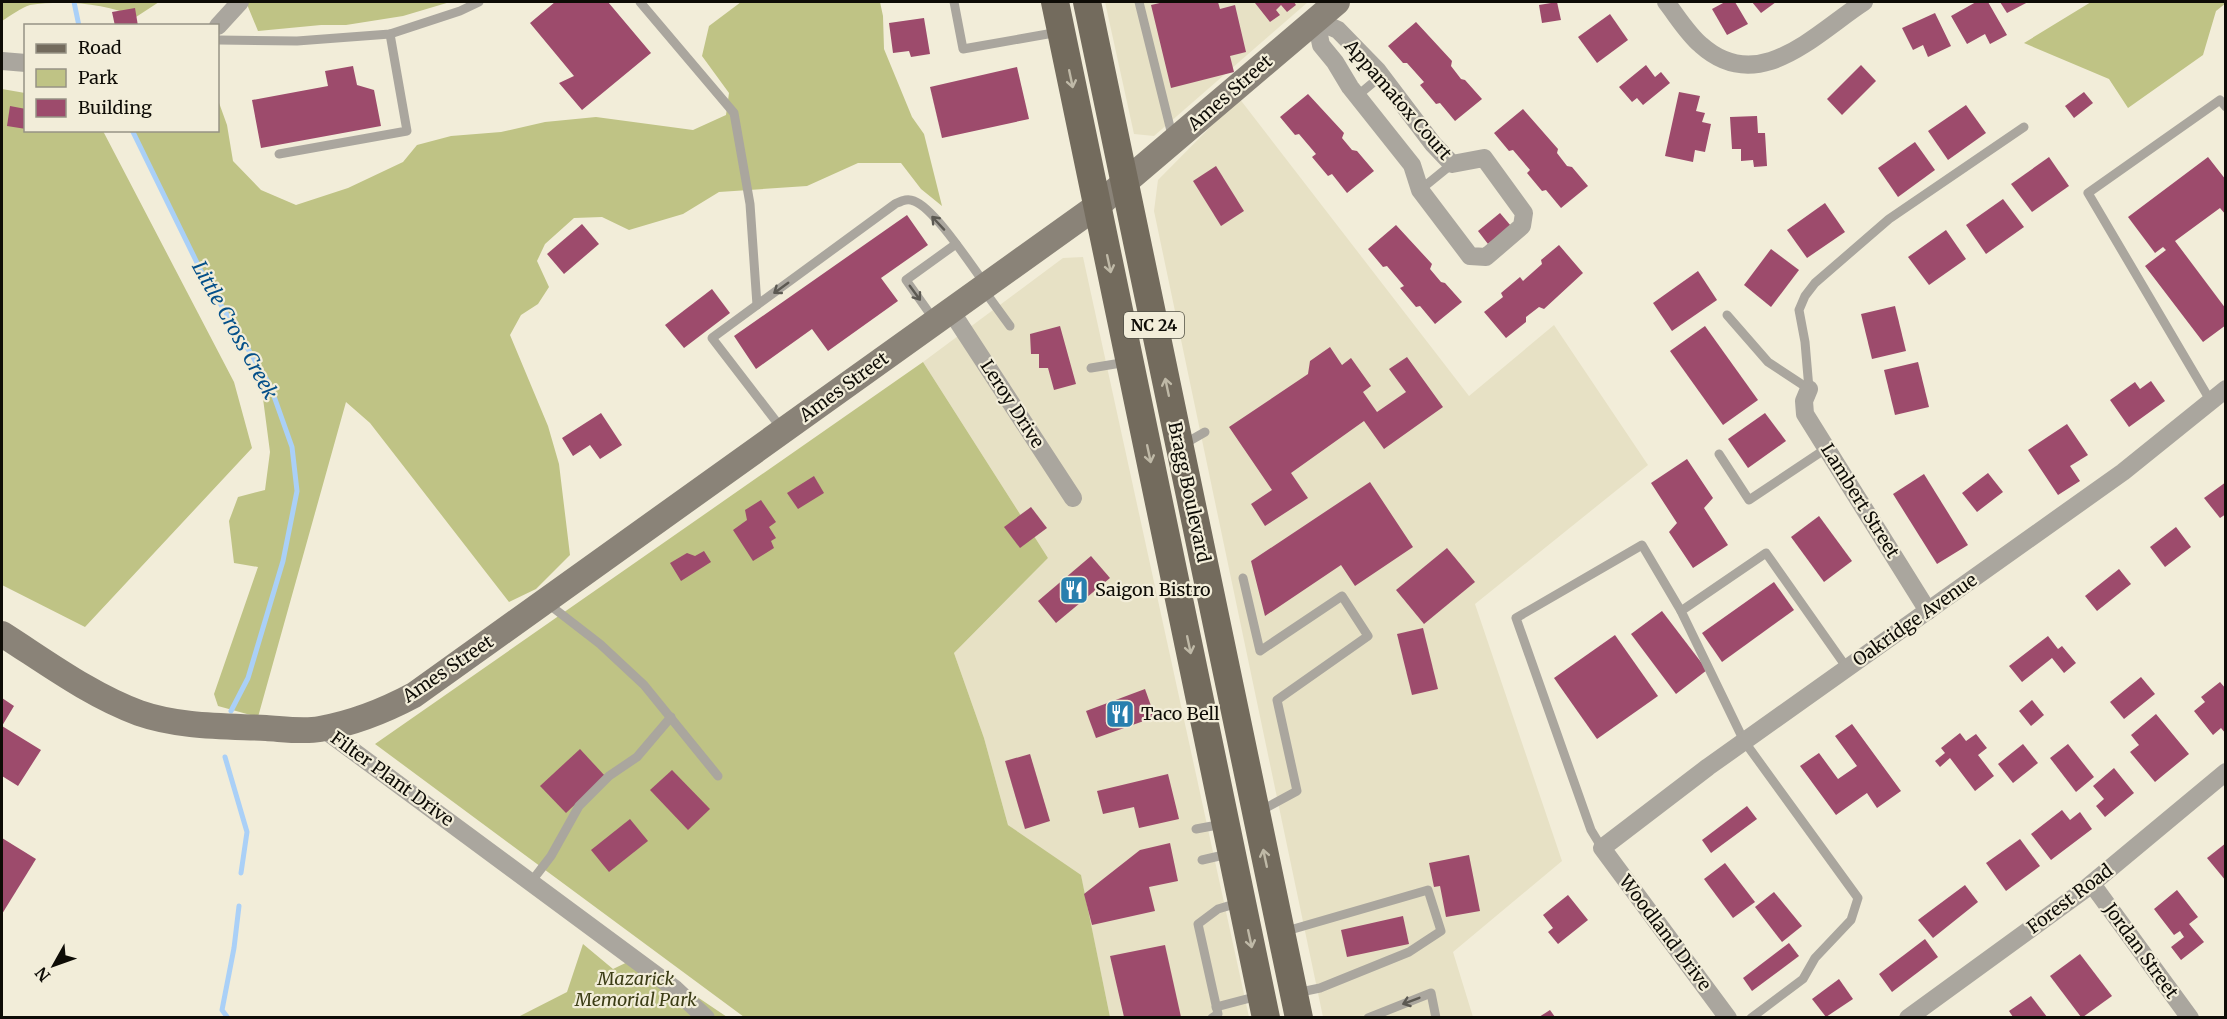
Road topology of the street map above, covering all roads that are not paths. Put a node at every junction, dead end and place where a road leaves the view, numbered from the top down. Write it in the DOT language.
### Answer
graph roads {
  1 [pos="240,2"];
  2 [pos="479,2"];
  3 [pos="640,2"];
  4 [pos="954,2"];
  5 [pos="1055,2"];
  6 [pos="1087,2"];
  7 [pos="1139,2"];
  8 [pos="1337,2"];
  9 [pos="1666,2"];
  10 [pos="1864,2"];
  11 [pos="1316,20"];
  12 [pos="219,25"];
  13 [pos="1061,31"];
  14 [pos="390,34"];
  15 [pos="219,40"];
  16 [pos="2,61"];
  17 [pos="24,63"];
  18 [pos="1381,76"];
  19 [pos="1357,96"];
  20 [pos="2226,107"];
  21 [pos="2024,128"];
  22 [pos="1174,142"];
  23 [pos="279,154"];
  24 [pos="1452,164"];
  25 [pos="1125,184"];
  26 [pos="1420,190"];
  27 [pos="1097,206"];
  28 [pos="956,244"];
  29 [pos="985,287"];
  30 [pos="757,305"];
  31 [pos="1727,315"];
  32 [pos="943,317"];
  33 [pos="1010,326"];
  34 [pos="1130,362"];
  35 [pos="1091,368"];
  36 [pos="1809,389"];
  37 [pos="2226,389"];
  38 [pos="2210,400"];
  39 [pos="783,431"];
  40 [pos="1205,432"];
  41 [pos="1180,447"];
  42 [pos="1827,448"];
  43 [pos="1719,454"];
  44 [pos="1073,498"];
  45 [pos="1243,578"];
  46 [pos="545,601"];
  47 [pos="1928,610"];
  48 [pos="1680,611"];
  49 [pos="2,634"];
  50 [pos="1847,668"];
  51 [pos="671,717"];
  52 [pos="322,728"];
  53 [pos="1744,741"];
  54 [pos="2226,772"];
  55 [pos="718,776"];
  56 [pos="1256,814"];
  57 [pos="1226,823"];
  58 [pos="1196,829"];
  59 [pos="1602,848"];
  60 [pos="1232,853"];
  61 [pos="1202,860"];
  62 [pos="531,882"];
  63 [pos="2091,884"];
  64 [pos="1242,902"];
  65 [pos="1281,933"];
  66 [pos="1264,1006"];
  67 [pos="1297,1006"];
  68 [pos="1216,1007"];
  69 [pos="705,1017"];
  70 [pos="1212,1017"];
  71 [pos="1368,1017"];
  72 [pos="1436,1017"];
  73 [pos="1728,1017"];
  74 [pos="1751,1017"];
  75 [pos="1908,1017"];
  76 [pos="2190,1017"];
  1 -- 12 [label="street"];
  2 -- 14 [label="lane"];
  3 -- 30 [label="lane"];
  4 -- 13 [label="lane"];
  5 -- 13 [label="main road, Bragg Boulevard / NC 24"];
  6 -- 25 [label="main road, Bragg Boulevard / NC 24"];
  7 -- 22 [label="lane"];
  8 -- 11 [label="street, Ames Street"];
  9 -- 10 [label="street"];
  11 -- 18 [label="street, Appamatox Court"];
  11 -- 19 [label="street"];
  11 -- 22 [label="street, Ames Street"];
  13 -- 27 [label="main road, Bragg Boulevard / NC 24, one-way"];
  14 -- 15 [label="lane"];
  14 -- 23 [label="lane"];
  16 -- 17 [label="street"];
  18 -- 19 [label="lane"];
  18 -- 24 [label="street, Appamatox Court"];
  19 -- 26 [label="street"];
  20 -- 38 [label="lane"];
  21 -- 36 [label="lane"];
  22 -- 25 [label="street, Ames Street"];
  24 -- 26 [label="lane"];
  24 -- 26 [label="street, Appamatox Court"];
  25 -- 27 [label="street, Ames Street"];
  41 -- 25 [label="main road, Bragg Boulevard / NC 24, one-way"];
  27 -- 29 [label="street, Ames Street"];
  27 -- 34 [label="main road, Bragg Boulevard / NC 24, one-way"];
  28 -- 29 [label="lane"];
  28 -- 30 [label="lane, one-way"];
  28 -- 32 [label="lane, one-way"];
  29 -- 32 [label="street, Ames Street"];
  29 -- 33 [label="lane"];
  30 -- 39 [label="lane"];
  31 -- 36 [label="lane"];
  32 -- 39 [label="street, Ames Street"];
  32 -- 44 [label="street, Leroy Drive"];
  34 -- 35 [label="lane"];
  34 -- 57 [label="main road, Bragg Boulevard / NC 24, one-way"];
  36 -- 42 [label="street, Lambert Street"];
  37 -- 38 [label="street, Oakridge Avenue"];
  38 -- 47 [label="street, Oakridge Avenue"];
  39 -- 46 [label="street, Ames Street"];
  40 -- 41 [label="lane"];
  41 -- 56 [label="main road, Bragg Boulevard / NC 24"];
  42 -- 43 [label="lane"];
  42 -- 47 [label="street, Lambert Street"];
  45 -- 56 [label="lane"];
  46 -- 51 [label="lane"];
  46 -- 52 [label="street, Ames Street"];
  47 -- 50 [label="street, Oakridge Avenue"];
  48 -- 50 [label="lane"];
  48 -- 53 [label="lane"];
  48 -- 59 [label="lane"];
  49 -- 52 [label="street, Filter Plant Drive"];
  50 -- 53 [label="street, Oakridge Avenue"];
  51 -- 55 [label="lane"];
  51 -- 62 [label="lane"];
  52 -- 62 [label="street, Filter Plant Drive"];
  53 -- 59 [label="street, Oakridge Avenue"];
  53 -- 74 [label="lane"];
  54 -- 63 [label="street, Forest Road"];
  65 -- 56 [label="main road, Bragg Boulevard / NC 24, one-way"];
  57 -- 58 [label="lane"];
  57 -- 60 [label="main road, Bragg Boulevard / NC 24"];
  59 -- 73 [label="street, Woodland Drive"];
  60 -- 61 [label="lane"];
  60 -- 64 [label="main road, Bragg Boulevard / NC 24"];
  62 -- 69 [label="street, Filter Plant Drive"];
  63 -- 75 [label="street, Forest Road"];
  63 -- 76 [label="street, Jordan Street"];
  64 -- 66 [label="main road, Bragg Boulevard / NC 24, one-way"];
  64 -- 68 [label="lane"];
  65 -- 67 [label="main road, Bragg Boulevard / NC 24"];
  65 -- 67 [label="lane"];
  66 -- 68 [label="lane"];
  68 -- 70 [label="lane"];
  72 -- 71 [label="lane, one-way"];
}
